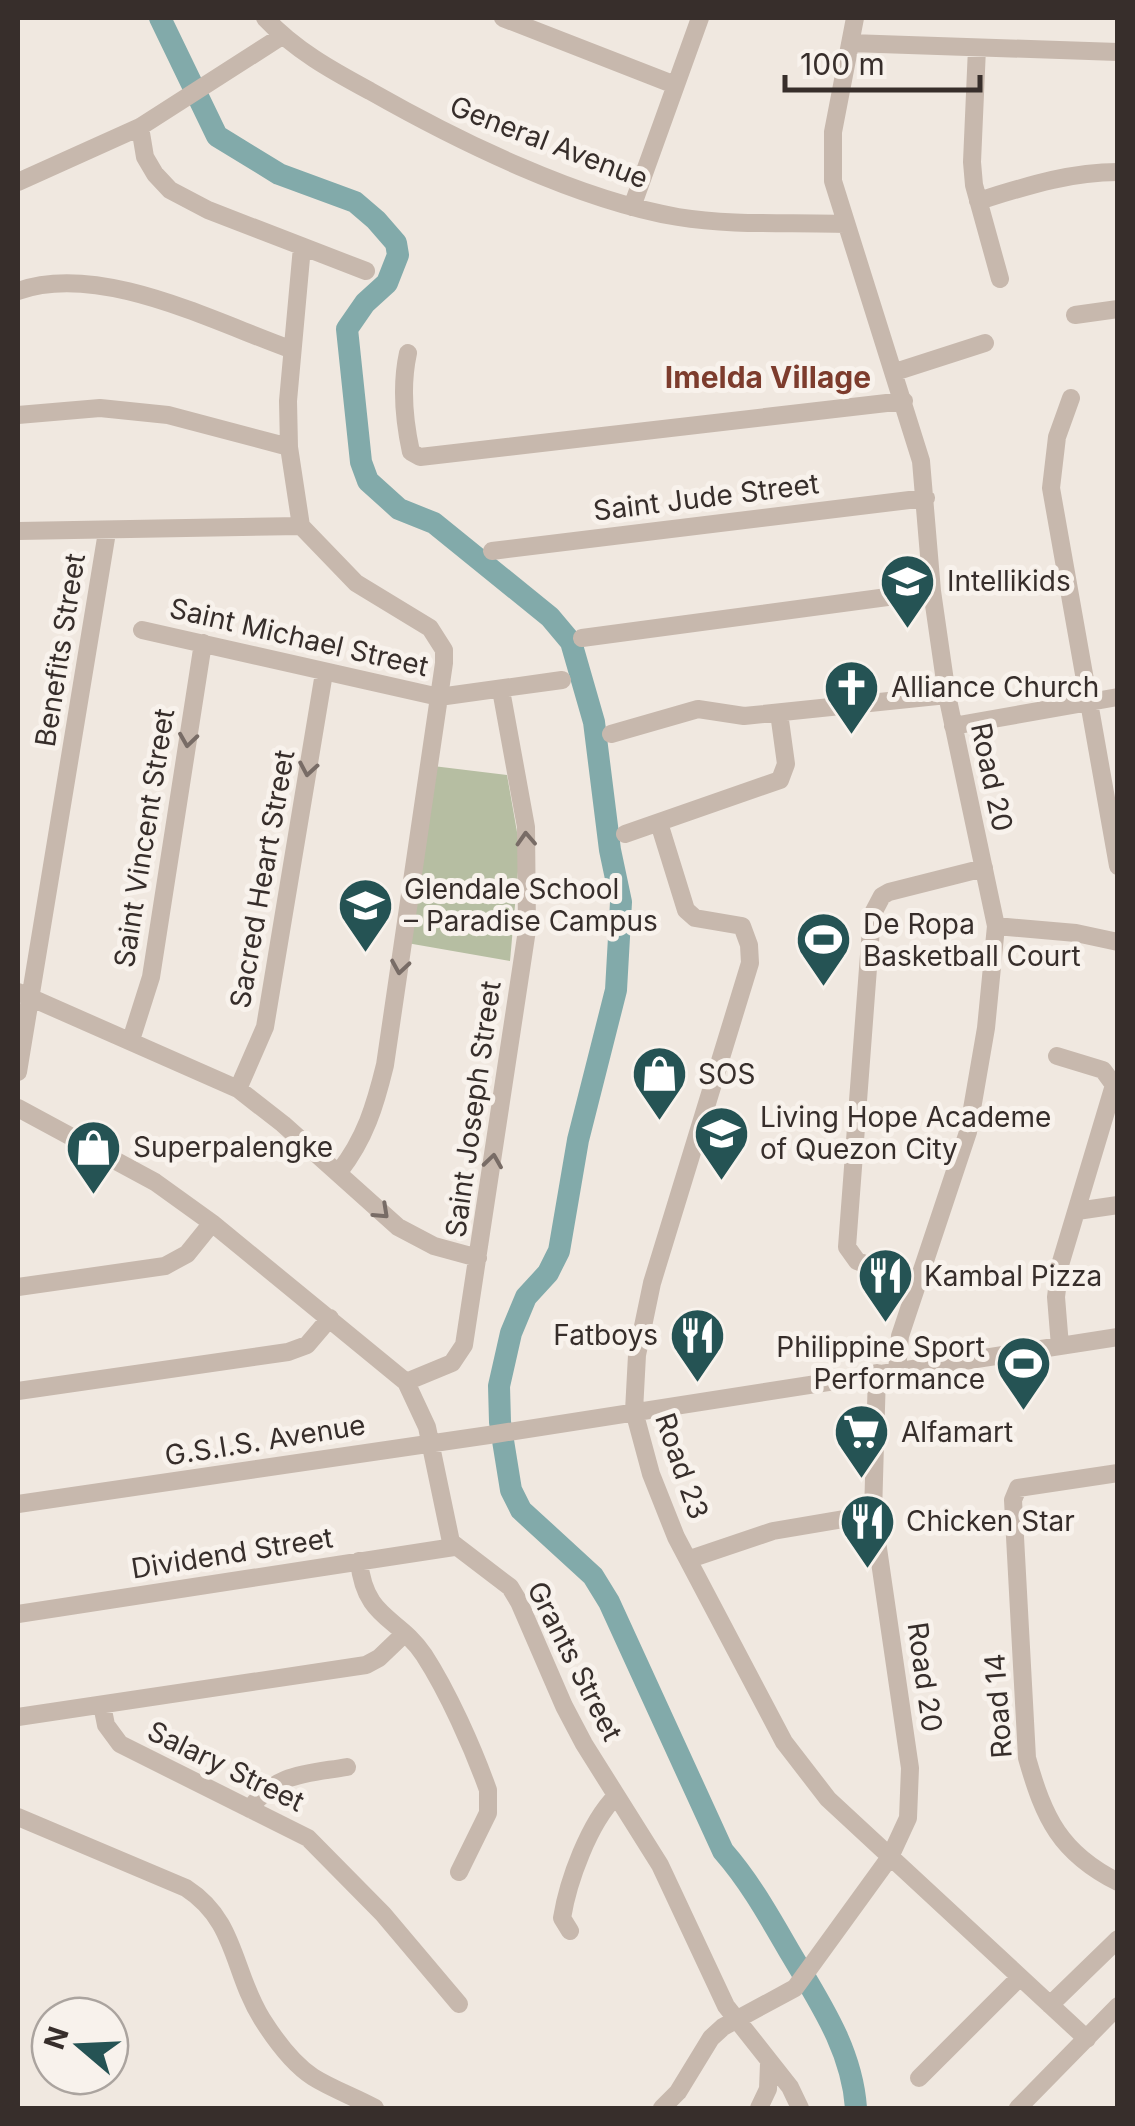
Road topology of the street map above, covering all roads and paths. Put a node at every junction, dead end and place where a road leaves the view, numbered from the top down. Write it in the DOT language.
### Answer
graph roads {
  1 [pos="265,18"];
  2 [pos="503,18"];
  3 [pos="558,18"];
  4 [pos="700,18"];
  5 [pos="855,18"];
  6 [pos="282,36"];
  7 [pos="550,37"];
  8 [pos="850,43"];
  9 [pos="977,48"];
  10 [pos="1118,52"];
  11 [pos="675,85"];
  12 [pos="140,127"];
  13 [pos="1118,172"];
  14 [pos="18,182"];
  15 [pos="978,201"];
  16 [pos="632,207"];
  17 [pos="845,224"];
  18 [pos="302,246"];
  19 [pos="366,271"];
  20 [pos="1000,280"];
  21 [pos="18,292"];
  22 [pos="1118,309"];
  23 [pos="1075,314"];
  24 [pos="986,343"];
  25 [pos="290,350"];
  26 [pos="408,354"];
  27 [pos="895,372"];
  28 [pos="1071,398"];
  29 [pos="904,401"];
  30 [pos="18,416"];
  31 [pos="289,447"];
  32 [pos="926,498"];
  33 [pos="302,526"];
  34 [pos="18,531"];
  35 [pos="106,532"];
  36 [pos="492,551"];
  37 [pos="932,591"];
  38 [pos="142,630"];
  39 [pos="582,638"];
  40 [pos="204,644"];
  41 [pos="324,673"];
  42 [pos="562,680"];
  43 [pos="501,690"];
  44 [pos="947,695"];
  45 [pos="1118,696"];
  46 [pos="439,697"];
  47 [pos="1090,702"];
  48 [pos="779,713"];
  49 [pos="953,726"];
  50 [pos="610,734"];
  51 [pos="660,823"];
  52 [pos="625,834"];
  53 [pos="1118,866"];
  54 [pos="984,868"];
  55 [pos="996,926"];
  56 [pos="1118,942"];
  57 [pos="25,994"];
  58 [pos="131,1040"];
  59 [pos="1058,1056"];
  60 [pos="18,1072"];
  61 [pos="238,1089"];
  62 [pos="18,1108"];
  63 [pos="340,1172"];
  64 [pos="1118,1206"];
  65 [pos="1077,1211"];
  66 [pos="212,1224"];
  67 [pos="478,1258"];
  68 [pos="917,1283"];
  69 [pos="18,1287"];
  70 [pos="330,1318"];
  71 [pos="1118,1337"];
  72 [pos="1060,1346"];
  73 [pos="897,1370"];
  74 [pos="877,1374"];
  75 [pos="406,1382"];
  76 [pos="18,1391"];
  77 [pos="634,1411"];
  78 [pos="430,1442"];
  79 [pos="1118,1473"];
  80 [pos="18,1504"];
  81 [pos="873,1514"];
  82 [pos="454,1547"];
  83 [pos="690,1560"];
  84 [pos="359,1561"];
  85 [pos="18,1614"];
  86 [pos="404,1635"];
  87 [pos="102,1705"];
  88 [pos="18,1717"];
  89 [pos="347,1767"];
  90 [pos="616,1796"];
  91 [pos="250,1809"];
  92 [pos="18,1817"];
  93 [pos="890,1857"];
  94 [pos="459,1872"];
  95 [pos="1118,1882"];
  96 [pos="563,1923"];
  97 [pos="1118,1939"];
  98 [pos="1020,1976"];
  99 [pos="459,2004"];
  100 [pos="1050,2005"];
  101 [pos="1118,2006"];
  102 [pos="736,2020"];
  103 [pos="1087,2039"];
  104 [pos="769,2063"];
  105 [pos="920,2078"];
  106 [pos="761,2105"];
  107 [pos="798,2105"];
  108 [pos="375,2108"];
  109 [pos="662,2108"];
  110 [pos="1018,2108"];
  1 -- 6 [label="street, General Avenue"];
  2 -- 7 [label="street"];
  3 -- 7 [label="street"];
  4 -- 11 [label="street"];
  5 -- 8 [label="street, Road 20"];
  6 -- 12 [label="street"];
  6 -- 16 [label="street, General Avenue"];
  7 -- 11 [label="street"];
  8 -- 9 [label="street"];
  8 -- 17 [label="street, Road 20"];
  9 -- 10 [label="street"];
  9 -- 15 [label="street"];
  11 -- 16 [label="street"];
  12 -- 14 [label="street"];
  12 -- 18 [label="street"];
  13 -- 15 [label="street"];
  15 -- 20 [label="street"];
  16 -- 17 [label="street, General Avenue"];
  17 -- 27 [label="street, Road 20"];
  18 -- 19 [label="street"];
  18 -- 25 [label="street"];
  21 -- 25 [label="street"];
  22 -- 23 [label="street"];
  24 -- 27 [label="street"];
  25 -- 31 [label="street"];
  26 -- 29 [label="street"];
  27 -- 29 [label="street, Road 20"];
  28 -- 47 [label="street"];
  29 -- 32 [label="street, Road 20"];
  30 -- 31 [label="street"];
  31 -- 33 [label="street"];
  32 -- 36 [label="street, Saint Jude Street"];
  32 -- 37 [label="street, Road 20"];
  33 -- 35 [label="street"];
  33 -- 46 [label="street"];
  34 -- 35 [label="street"];
  35 -- 57 [label="street, Benefits Street"];
  37 -- 39 [label="street"];
  37 -- 44 [label="street, Road 20"];
  38 -- 40 [label="street, Saint Michael Street"];
  40 -- 41 [label="street, Saint Michael Street"];
  40 -- 58 [label="street, Saint Vincent Street, one-way"];
  41 -- 46 [label="street, Saint Michael Street"];
  41 -- 61 [label="street, Sacred Heart Street, one-way"];
  42 -- 43 [label="street, Saint Michael Street"];
  43 -- 46 [label="street, Saint Michael Street"];
  67 -- 43 [label="street, Saint Joseph Street, one-way"];
  44 -- 48 [label="street"];
  44 -- 49 [label="street, Road 20"];
  45 -- 47 [label="street"];
  46 -- 63 [label="street, one-way"];
  47 -- 49 [label="street"];
  47 -- 53 [label="street"];
  48 -- 50 [label="street"];
  48 -- 51 [label="street"];
  49 -- 54 [label="street, Road 20"];
  51 -- 52 [label="street"];
  51 -- 77 [label="street, Road 23"];
  54 -- 55 [label="street, Road 20"];
  54 -- 68 [label="street"];
  55 -- 56 [label="street"];
  55 -- 68 [label="street, Road 20"];
  57 -- 58 [label="street"];
  57 -- 60 [label="street, Benefits Street"];
  58 -- 61 [label="street"];
  59 -- 65 [label="street"];
  61 -- 63 [label="street"];
  62 -- 66 [label="street"];
  63 -- 67 [label="street, one-way"];
  64 -- 65 [label="street"];
  65 -- 72 [label="street"];
  66 -- 69 [label="street"];
  66 -- 70 [label="street"];
  67 -- 75 [label="street, Saint Joseph Street"];
  68 -- 73 [label="street, Road 20"];
  70 -- 75 [label="street"];
  70 -- 76 [label="street"];
  71 -- 72 [label="street, G.S.I.S. Avenue"];
  72 -- 73 [label="street, G.S.I.S. Avenue"];
  73 -- 74 [label="street, G.S.I.S. Avenue"];
  74 -- 77 [label="street, G.S.I.S. Avenue"];
  74 -- 81 [label="street, Road 20"];
  75 -- 78 [label="street"];
  77 -- 78 [label="street, G.S.I.S. Avenue"];
  77 -- 83 [label="street, Road 23"];
  78 -- 80 [label="street, G.S.I.S. Avenue"];
  78 -- 82 [label="street"];
  79 -- 95 [label="street, Road 14"];
  81 -- 83 [label="street"];
  81 -- 93 [label="street, Road 20"];
  82 -- 84 [label="street, Dividend Street"];
  82 -- 90 [label="street, Grants Street"];
  83 -- 93 [label="street, Road 23"];
  84 -- 85 [label="street, Dividend Street"];
  84 -- 86 [label="street"];
  86 -- 87 [label="street"];
  86 -- 94 [label="street"];
  87 -- 88 [label="street"];
  87 -- 91 [label="street, Salary Street"];
  89 -- 91 [label="street"];
  90 -- 96 [label="street"];
  90 -- 102 [label="street, Grants Street"];
  91 -- 99 [label="street, Salary Street"];
  92 -- 108 [label="street"];
  93 -- 98 [label="street, Road 23"];
  93 -- 102 [label="street, Road 20"];
  97 -- 100 [label="street"];
  98 -- 100 [label="street, Road 23"];
  98 -- 105 [label="street"];
  100 -- 103 [label="street, Road 23"];
  101 -- 103 [label="street"];
  102 -- 104 [label="street, Grants Street"];
  102 -- 109 [label="street"];
  103 -- 110 [label="street"];
  104 -- 106 [label="street"];
  104 -- 107 [label="street, Grants Street"];
  106 -- 107 [label="street"];
}
